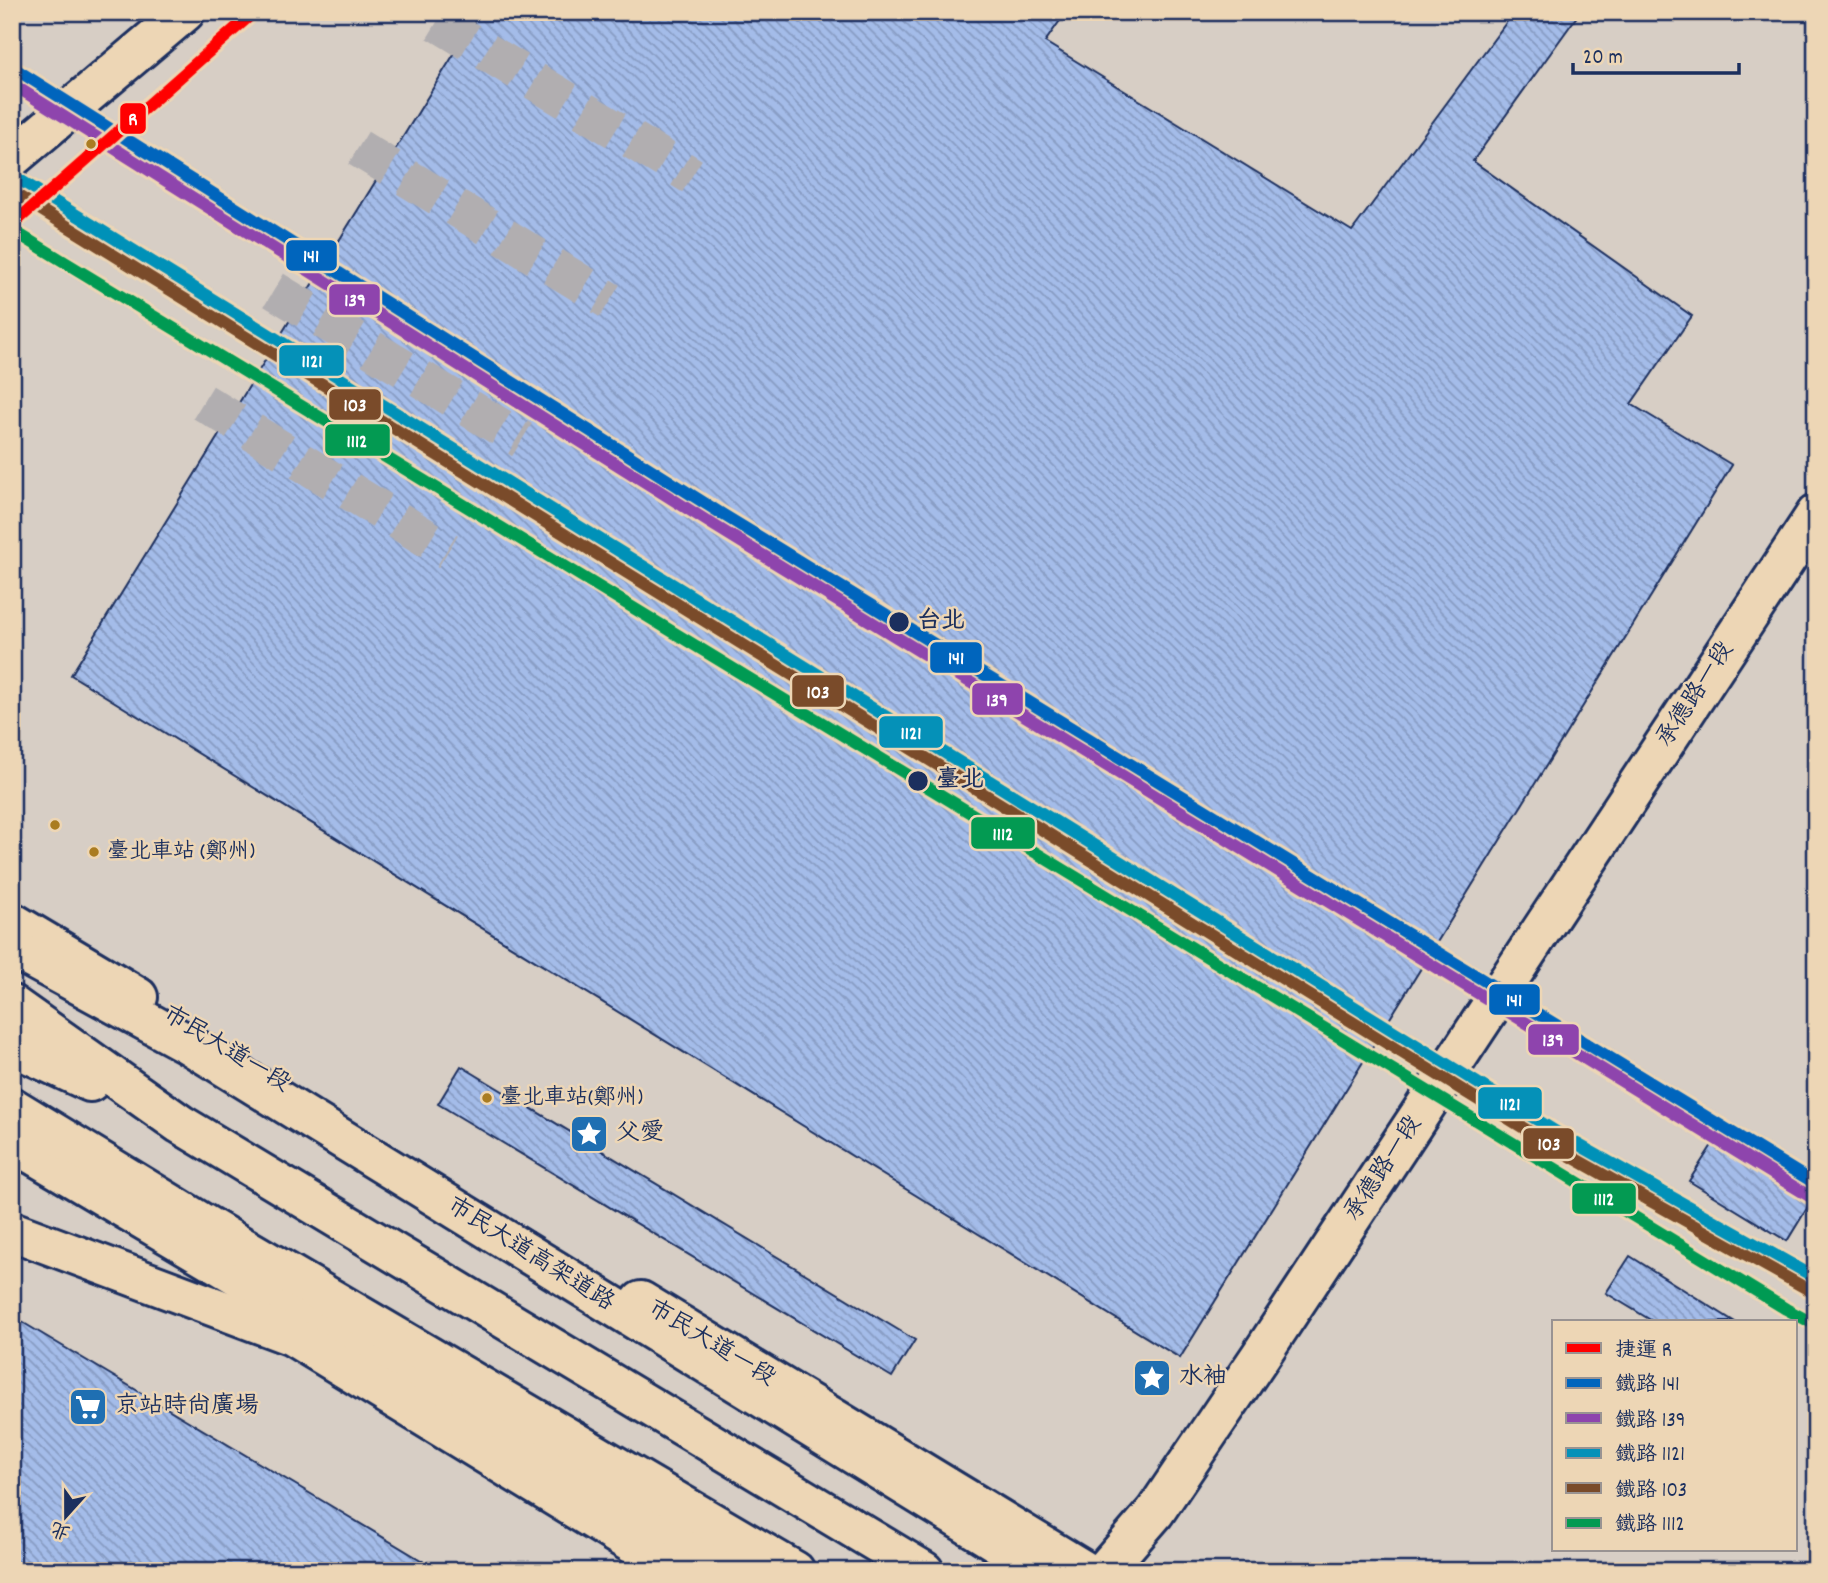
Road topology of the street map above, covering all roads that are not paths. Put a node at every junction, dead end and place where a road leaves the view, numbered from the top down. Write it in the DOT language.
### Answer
graph roads {
  1 [pos="185,12"];
  2 [pos="12,158"];
  3 [pos="1816,514"];
  4 [pos="12,922"];
  5 [pos="12,948"];
  6 [pos="12,1005"];
  7 [pos="12,1046"];
  8 [pos="12,1107"];
  9 [pos="180,1124"];
  10 [pos="12,1142"];
  11 [pos="12,1231"];
  12 [pos="677,1571"];
  13 [pos="736,1571"];
  14 [pos="795,1571"];
  15 [pos="924,1571"];
  16 [pos="1043,1571"];
  17 [pos="1085,1571"];
  18 [pos="1104,1571"];
  1 -- 2 [label="main road"];
  3 -- 18 [label="main road, 承德路一段"];
  4 -- 17 [label="main road, 市民大道一段"];
  5 -- 16 [label="main road, 市民大道高架道路"];
  6 -- 9 [label="main road"];
  7 -- 9 [label="main road"];
  8 -- 14 [label="main road"];
  9 -- 15 [label="main road"];
  10 -- 13 [label="main road"];
  11 -- 12 [label="main road"];
}
